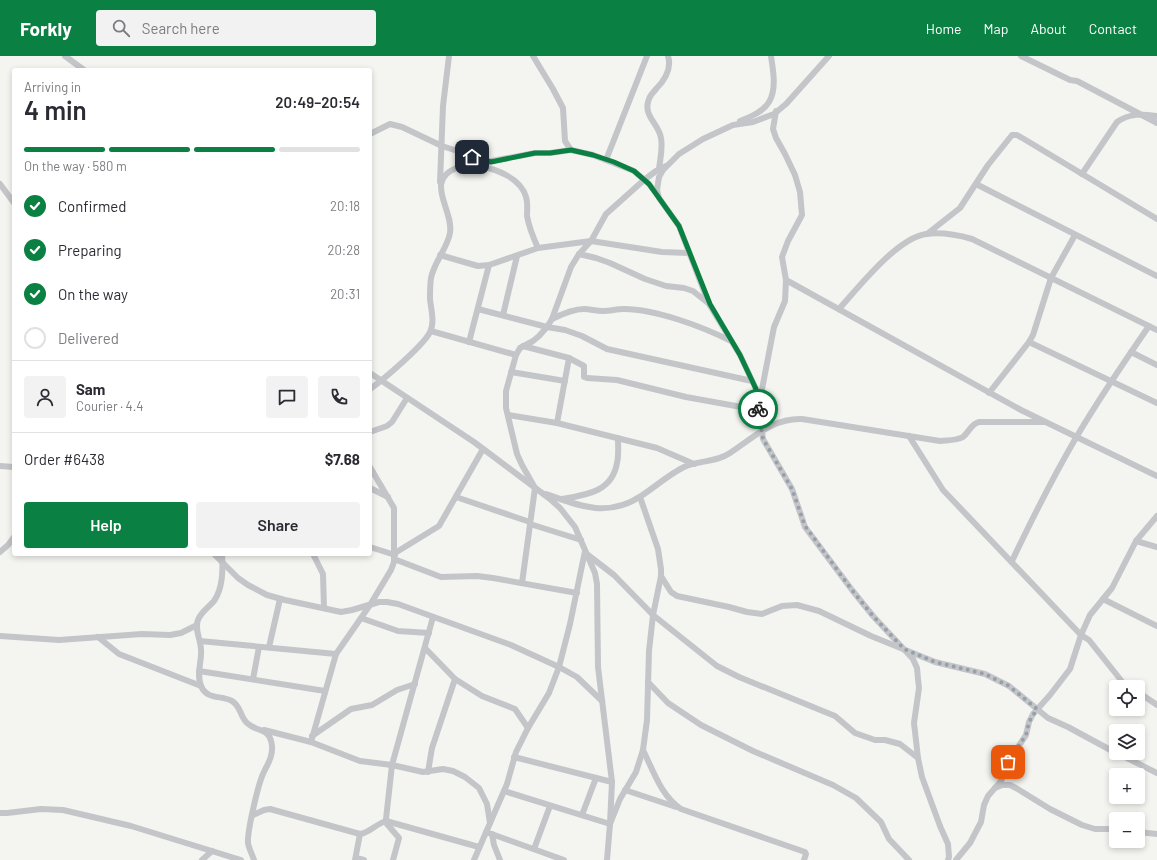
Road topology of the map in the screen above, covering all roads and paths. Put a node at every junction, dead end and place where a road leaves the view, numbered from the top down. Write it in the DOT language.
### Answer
graph roads {
  1 [pos="65,56"];
  2 [pos="449,56"];
  3 [pos="533,56"];
  4 [pos="647,56"];
  5 [pos="668,56"];
  6 [pos="771,56"];
  7 [pos="829,56"];
  8 [pos="1021,56"];
  9 [pos="81,68"];
  10 [pos="776,112"];
  11 [pos="1139,114"];
  12 [pos="1157,116"];
  13 [pos="1157,123"];
  14 [pos="733,124"];
  15 [pos="372,133"];
  16 [pos="442,146"];
  17 [pos="571,150"];
  18 [pos="606,160"];
  19 [pos="491,162"];
  20 [pos="475,165"];
  21 [pos="668,165"];
  22 [pos="659,169"];
  23 [pos="1082,174"];
  24 [pos="644,180"];
  25 [pos="0,184"];
  26 [pos="976,184"];
  27 [pos="440,190"];
  28 [pos="659,198"];
  29 [pos="12,200"];
  30 [pos="1157,219"];
  31 [pos="926,234"];
  32 [pos="1075,235"];
  33 [pos="591,241"];
  34 [pos="538,248"];
  35 [pos="689,253"];
  36 [pos="578,254"];
  37 [pos="440,255"];
  38 [pos="517,256"];
  39 [pos="489,265"];
  40 [pos="1157,276"];
  41 [pos="1051,278"];
  42 [pos="786,280"];
  43 [pos="710,304"];
  44 [pos="478,308"];
  45 [pos="839,310"];
  46 [pos="503,315"];
  47 [pos="552,319"];
  48 [pos="1149,326"];
  49 [pos="547,328"];
  50 [pos="1157,330"];
  51 [pos="431,331"];
  52 [pos="731,341"];
  53 [pos="469,342"];
  54 [pos="1029,342"];
  55 [pos="523,346"];
  56 [pos="1131,352"];
  57 [pos="516,355"];
  58 [pos="569,358"];
  59 [pos="1157,365"];
  60 [pos="511,372"];
  61 [pos="372,374"];
  62 [pos="752,380"];
  63 [pos="1112,380"];
  64 [pos="381,381"];
  65 [pos="565,381"];
  66 [pos="372,388"];
  67 [pos="989,393"];
  68 [pos="408,398"];
  69 [pos="1157,403"];
  70 [pos="758,410"];
  71 [pos="508,416"];
  72 [pos="1045,422"];
  73 [pos="557,423"];
  74 [pos="372,431"];
  75 [pos="761,432"];
  76 [pos="909,436"];
  77 [pos="1077,436"];
  78 [pos="618,438"];
  79 [pos="483,449"];
  80 [pos="694,464"];
  81 [pos="0,466"];
  82 [pos="12,467"];
  83 [pos="372,470"];
  84 [pos="1157,476"];
  85 [pos="372,489"];
  86 [pos="538,490"];
  87 [pos="456,497"];
  88 [pos="640,497"];
  89 [pos="389,498"];
  90 [pos="562,499"];
  91 [pos="1157,516"];
  92 [pos="530,523"];
  93 [pos="12,540"];
  94 [pos="581,540"];
  95 [pos="1136,541"];
  96 [pos="1157,547"];
  97 [pos="372,548"];
  98 [pos="0,552"];
  99 [pos="586,552"];
  100 [pos="216,556"];
  101 [pos="222,556"];
  102 [pos="313,556"];
  103 [pos="394,556"];
  104 [pos="1012,561"];
  105 [pos="222,562"];
  106 [pos="661,576"];
  107 [pos="522,583"];
  108 [pos="576,593"];
  109 [pos="280,599"];
  110 [pos="1103,600"];
  111 [pos="370,605"];
  112 [pos="324,608"];
  113 [pos="653,615"];
  114 [pos="433,617"];
  115 [pos="361,618"];
  116 [pos="197,625"];
  117 [pos="1157,626"];
  118 [pos="429,633"];
  119 [pos="1081,635"];
  120 [pos="0,636"];
  121 [pos="98,637"];
  122 [pos="200,641"];
  123 [pos="259,647"];
  124 [pos="269,647"];
  125 [pos="425,648"];
  126 [pos="904,649"];
  127 [pos="336,654"];
  128 [pos="559,667"];
  129 [pos="199,671"];
  130 [pos="253,679"];
  131 [pos="455,679"];
  132 [pos="1121,680"];
  133 [pos="648,682"];
  134 [pos="415,684"];
  135 [pos="201,686"];
  136 [pos="325,691"];
  137 [pos="1145,697"];
  138 [pos="602,701"];
  139 [pos="1157,705"];
  140 [pos="1037,709"];
  141 [pos="528,728"];
  142 [pos="262,730"];
  143 [pos="312,739"];
  144 [pos="1109,749"];
  145 [pos="643,750"];
  146 [pos="514,756"];
  147 [pos="918,758"];
  148 [pos="1130,760"];
  149 [pos="392,765"];
  150 [pos="428,772"];
  151 [pos="1157,773"];
  152 [pos="596,778"];
  153 [pos="612,782"];
  154 [pos="995,788"];
  155 [pos="625,790"];
  156 [pos="504,791"];
  157 [pos="550,806"];
  158 [pos="681,809"];
  159 [pos="0,813"];
  160 [pos="253,815"];
  161 [pos="582,815"];
  162 [pos="386,821"];
  163 [pos="490,823"];
  164 [pos="610,824"];
  165 [pos="1109,829"];
  166 [pos="489,833"];
  167 [pos="1145,833"];
  168 [pos="360,834"];
  169 [pos="1157,834"];
  170 [pos="479,847"];
  171 [pos="534,849"];
  172 [pos="212,851"];
  173 [pos="356,859"];
  174 [pos="202,860"];
  175 [pos="241,860"];
  176 [pos="254,860"];
  177 [pos="364,860"];
  178 [pos="392,860"];
  179 [pos="474,860"];
  180 [pos="500,860"];
  181 [pos="564,860"];
  182 [pos="607,860"];
  183 [pos="804,860"];
  184 [pos="908,860"];
  185 [pos="948,860"];
  186 [pos="956,860"];
  1 -- 9 [label="street"];
  2 -- 16 [label="street"];
  3 -- 17 [label="street"];
  4 -- 18 [label="street"];
  5 -- 22 [label="street"];
  6 -- 14 [label="street"];
  7 -- 10 [label="street"];
  8 -- 11 [label="street"];
  10 -- 14 [label="street"];
  10 -- 42 [label="street"];
  11 -- 12 [label="street"];
  11 -- 13 [label="street"];
  11 -- 23 [label="street"];
  14 -- 21 [label="street"];
  15 -- 16 [label="street"];
  16 -- 19 [label="street"];
  16 -- 27 [label="street"];
  17 -- 18 [label="street"];
  17 -- 19 [label="street"];
  18 -- 24 [label="street"];
  19 -- 20 [label="street"];
  20 -- 27 [label="street"];
  20 -- 34 [label="street"];
  21 -- 22 [label="street"];
  21 -- 28 [label="street"];
  22 -- 24 [label="street"];
  23 -- 26 [label="street"];
  23 -- 30 [label="street"];
  24 -- 28 [label="street"];
  24 -- 33 [label="street"];
  25 -- 29 [label="street"];
  26 -- 31 [label="street"];
  26 -- 32 [label="street"];
  27 -- 37 [label="street"];
  28 -- 35 [label="street"];
  31 -- 41 [label="street"];
  31 -- 45 [label="street"];
  32 -- 40 [label="street"];
  32 -- 41 [label="street"];
  33 -- 34 [label="street"];
  33 -- 35 [label="street"];
  33 -- 36 [label="street"];
  34 -- 38 [label="street"];
  35 -- 43 [label="street"];
  36 -- 43 [label="street"];
  36 -- 47 [label="street"];
  37 -- 39 [label="street"];
  37 -- 51 [label="street"];
  38 -- 39 [label="street"];
  38 -- 46 [label="street"];
  39 -- 44 [label="street"];
  41 -- 48 [label="street"];
  41 -- 54 [label="street"];
  42 -- 45 [label="street"];
  42 -- 70 [label="street"];
  43 -- 52 [label="street"];
  44 -- 46 [label="street"];
  44 -- 53 [label="street"];
  45 -- 67 [label="street"];
  46 -- 49 [label="street"];
  47 -- 49 [label="street"];
  47 -- 52 [label="street"];
  48 -- 50 [label="street"];
  48 -- 56 [label="street"];
  49 -- 55 [label="street"];
  49 -- 62 [label="street"];
  51 -- 53 [label="street"];
  51 -- 64 [label="street"];
  52 -- 62 [label="street"];
  53 -- 57 [label="street"];
  54 -- 63 [label="street"];
  54 -- 67 [label="street"];
  55 -- 57 [label="street"];
  55 -- 58 [label="street"];
  56 -- 59 [label="street"];
  56 -- 63 [label="street"];
  57 -- 60 [label="street"];
  58 -- 65 [label="street"];
  58 -- 70 [label="street"];
  60 -- 65 [label="street"];
  60 -- 71 [label="street"];
  61 -- 64 [label="street"];
  62 -- 70 [label="street"];
  63 -- 69 [label="street"];
  63 -- 77 [label="street"];
  64 -- 66 [label="street"];
  64 -- 68 [label="street"];
  65 -- 73 [label="street"];
  67 -- 72 [label="street"];
  68 -- 74 [label="street"];
  68 -- 79 [label="street"];
  70 -- 75 [label="street"];
  71 -- 73 [label="street"];
  71 -- 86 [label="street"];
  72 -- 76 [label="street"];
  72 -- 77 [label="street"];
  73 -- 78 [label="street"];
  75 -- 76 [label="street"];
  75 -- 80 [label="street"];
  75 -- 126 [label="street"];
  76 -- 104 [label="street"];
  77 -- 84 [label="street"];
  77 -- 104 [label="street"];
  78 -- 80 [label="street"];
  78 -- 90 [label="street"];
  79 -- 86 [label="street"];
  79 -- 87 [label="street"];
  80 -- 88 [label="street"];
  81 -- 82 [label="street"];
  83 -- 89 [label="street"];
  85 -- 89 [label="street"];
  86 -- 90 [label="street"];
  86 -- 92 [label="street"];
  86 -- 94 [label="street"];
  87 -- 92 [label="street"];
  87 -- 103 [label="street"];
  88 -- 90 [label="street"];
  88 -- 106 [label="street"];
  89 -- 103 [label="street"];
  91 -- 95 [label="street"];
  92 -- 94 [label="street"];
  92 -- 107 [label="street"];
  93 -- 98 [label="street"];
  94 -- 99 [label="street"];
  95 -- 96 [label="street"];
  95 -- 110 [label="street"];
  97 -- 103 [label="street"];
  99 -- 108 [label="street"];
  99 -- 113 [label="street"];
  99 -- 138 [label="street"];
  100 -- 105 [label="street"];
  101 -- 105 [label="street"];
  102 -- 112 [label="street"];
  103 -- 107 [label="street"];
  103 -- 111 [label="street"];
  104 -- 119 [label="street"];
  105 -- 109 [label="street"];
  105 -- 116 [label="street"];
  106 -- 113 [label="street"];
  106 -- 126 [label="street"];
  107 -- 108 [label="street"];
  108 -- 128 [label="street"];
  109 -- 112 [label="street"];
  109 -- 124 [label="street"];
  110 -- 117 [label="street"];
  110 -- 119 [label="street"];
  111 -- 112 [label="street"];
  111 -- 114 [label="street"];
  111 -- 115 [label="street"];
  113 -- 133 [label="street"];
  113 -- 147 [label="street"];
  114 -- 118 [label="street"];
  114 -- 128 [label="street"];
  115 -- 118 [label="street"];
  115 -- 127 [label="street"];
  116 -- 121 [label="street"];
  116 -- 122 [label="street"];
  118 -- 125 [label="street"];
  119 -- 132 [label="street"];
  119 -- 140 [label="street"];
  120 -- 121 [label="street"];
  121 -- 135 [label="street"];
  122 -- 123 [label="street"];
  122 -- 129 [label="street"];
  123 -- 124 [label="street"];
  123 -- 130 [label="street"];
  124 -- 127 [label="street"];
  125 -- 131 [label="street"];
  125 -- 134 [label="street"];
  126 -- 140 [label="street"];
  126 -- 147 [label="street"];
  127 -- 136 [label="street"];
  128 -- 138 [label="street"];
  128 -- 141 [label="street"];
  129 -- 130 [label="street"];
  129 -- 135 [label="street"];
  130 -- 136 [label="street"];
  131 -- 141 [label="street"];
  131 -- 150 [label="street"];
  133 -- 145 [label="street"];
  133 -- 184 [label="street"];
  134 -- 143 [label="street"];
  134 -- 149 [label="street"];
  135 -- 142 [label="street"];
  136 -- 143 [label="street"];
  137 -- 139 [label="street"];
  138 -- 153 [label="street"];
  140 -- 144 [label="street"];
  140 -- 154 [label="street"];
  141 -- 146 [label="street"];
  142 -- 143 [label="street"];
  142 -- 160 [label="street"];
  143 -- 149 [label="street"];
  145 -- 155 [label="street"];
  145 -- 158 [label="street"];
  146 -- 152 [label="street"];
  146 -- 156 [label="street"];
  147 -- 185 [label="street"];
  148 -- 151 [label="street"];
  149 -- 150 [label="street"];
  149 -- 162 [label="street"];
  150 -- 163 [label="street"];
  152 -- 153 [label="street"];
  152 -- 161 [label="street"];
  153 -- 164 [label="street"];
  154 -- 165 [label="street"];
  154 -- 186 [label="street"];
  155 -- 158 [label="street"];
  155 -- 164 [label="street"];
  156 -- 157 [label="street"];
  156 -- 163 [label="street"];
  157 -- 161 [label="street"];
  157 -- 171 [label="street"];
  158 -- 183 [label="street"];
  159 -- 172 [label="street"];
  160 -- 168 [label="street"];
  160 -- 176 [label="street"];
  161 -- 164 [label="street"];
  162 -- 168 [label="street"];
  162 -- 170 [label="street"];
  162 -- 178 [label="street"];
  163 -- 166 [label="street"];
  164 -- 182 [label="street"];
  166 -- 170 [label="street"];
  166 -- 171 [label="street"];
  166 -- 180 [label="street"];
  167 -- 169 [label="street"];
  168 -- 173 [label="street"];
  170 -- 179 [label="street"];
  171 -- 181 [label="street"];
  172 -- 174 [label="street"];
  172 -- 175 [label="street"];
  173 -- 177 [label="street"];
}
